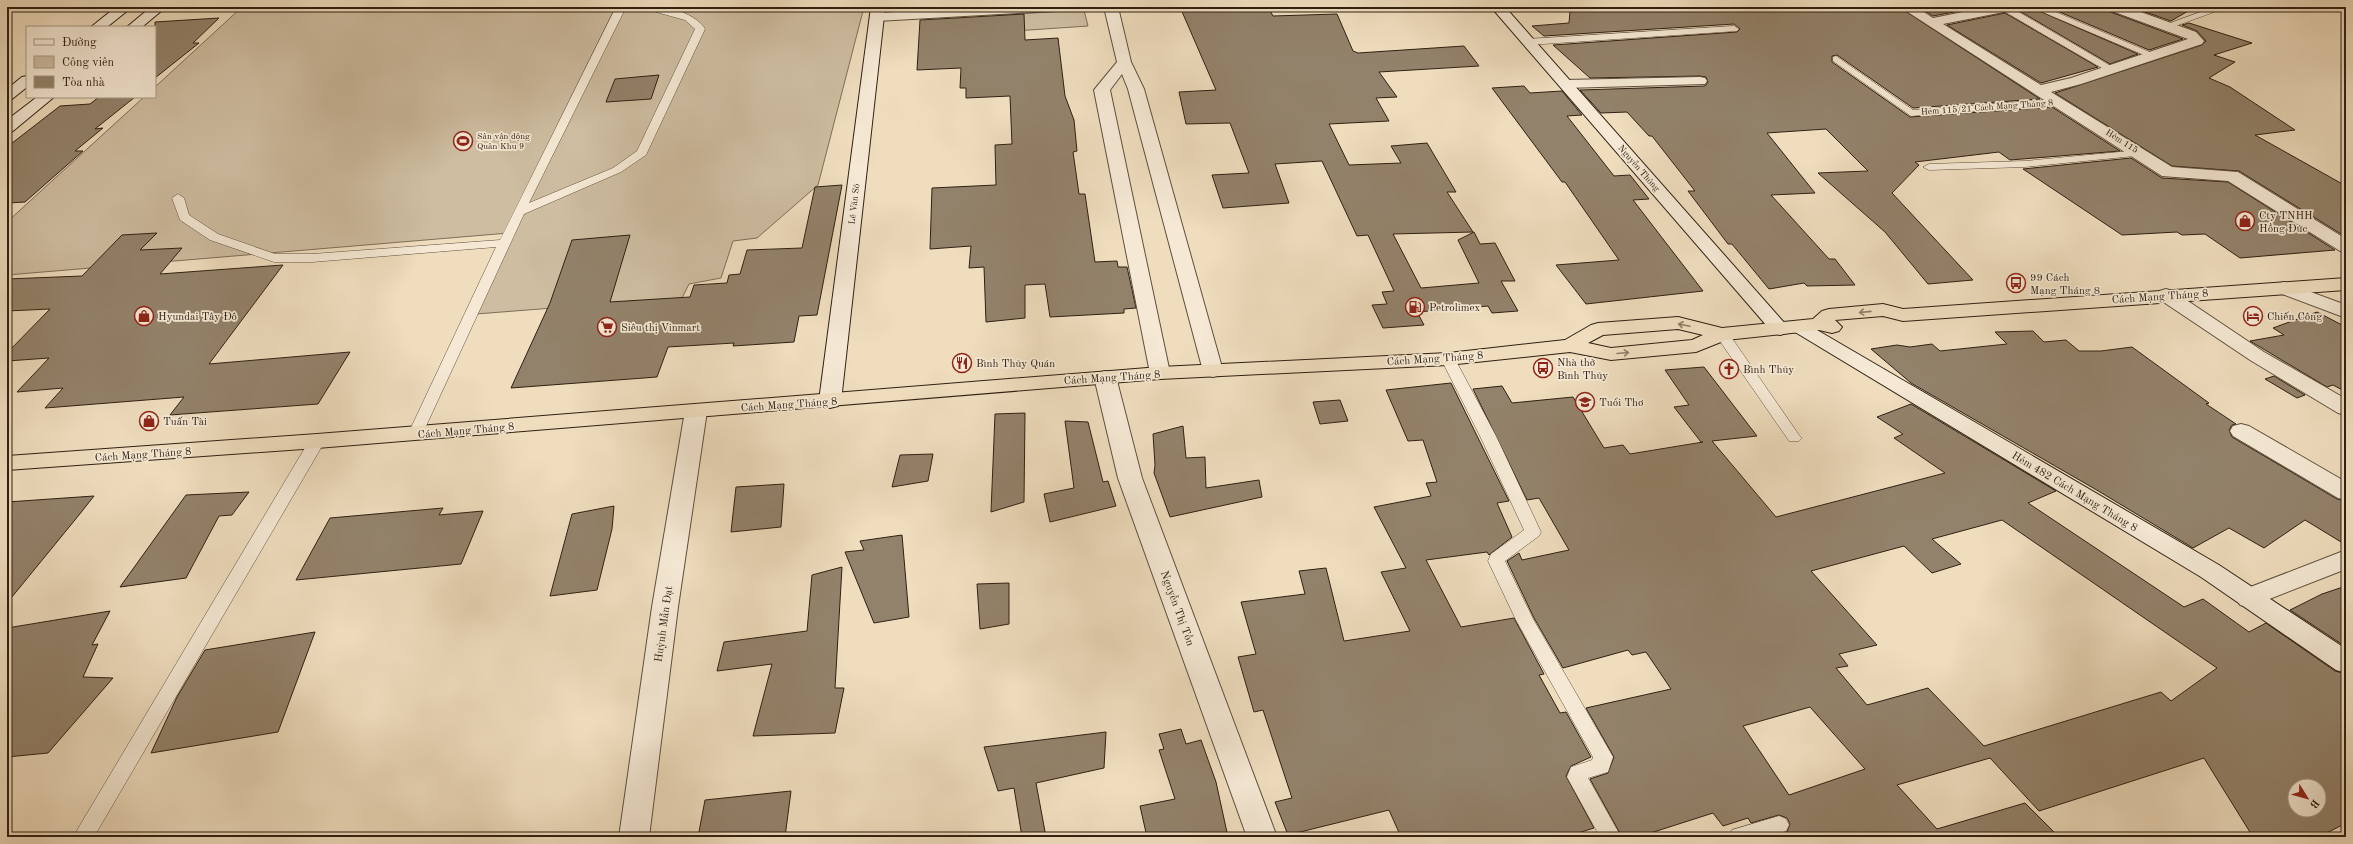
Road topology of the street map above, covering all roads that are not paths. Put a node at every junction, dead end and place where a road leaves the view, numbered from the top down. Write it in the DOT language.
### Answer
graph roads {
  1 [pos="125,7"];
  2 [pos="159,7"];
  3 [pos="621,7"];
  4 [pos="1052,7"];
  5 [pos="1111,7"];
  6 [pos="1498,7"];
  7 [pos="1907,7"];
  8 [pos="2007,7"];
  9 [pos="2036,7"];
  10 [pos="2114,7"];
  11 [pos="2220,8"];
  12 [pos="659,10"];
  13 [pos="878,12"];
  14 [pos="1930,22"];
  15 [pos="99,26"];
  16 [pos="135,26"];
  17 [pos="2167,26"];
  18 [pos="1734,29"];
  19 [pos="1528,42"];
  20 [pos="2154,56"];
  21 [pos="1836,59"];
  22 [pos="1124,62"];
  23 [pos="2111,69"];
  24 [pos="1700,81"];
  25 [pos="1565,84"];
  26 [pos="2040,90"];
  27 [pos="45,98"];
  28 [pos="2059,102"];
  29 [pos="7,128"];
  30 [pos="2141,153"];
  31 [pos="1929,167"];
  32 [pos="178,198"];
  33 [pos="519,212"];
  34 [pos="505,243"];
  35 [pos="2346,247"];
  36 [pos="2346,284"];
  37 [pos="2284,288"];
  38 [pos="2166,296"];
  39 [pos="2346,312"];
  40 [pos="1799,327"];
  41 [pos="1722,334"];
  42 [pos="1448,359"];
  43 [pos="1213,371"];
  44 [pos="1160,373"];
  45 [pos="1105,377"];
  46 [pos="830,401"];
  47 [pos="2346,408"];
  48 [pos="696,411"];
  49 [pos="2241,431"];
  50 [pos="416,434"];
  51 [pos="1794,438"];
  52 [pos="317,442"];
  53 [pos="7,463"];
  54 [pos="2346,492"];
  55 [pos="2346,559"];
  56 [pos="2249,598"];
  57 [pos="2346,663"];
  58 [pos="1779,825"];
  59 [pos="84,837"];
  60 [pos="634,837"];
  61 [pos="1262,837"];
  62 [pos="1610,837"];
  63 [pos="1740,837"];
  1 -- 15 [label="street"];
  2 -- 16 [label="street"];
  3 -- 33 [label="lane"];
  4 -- 13 [label="street"];
  5 -- 22 [label="street"];
  6 -- 19 [label="street, Nguyễn Thông"];
  7 -- 14 [label="street, Hẻm 115"];
  8 -- 14 [label="street"];
  8 -- 23 [label="lane"];
  9 -- 20 [label="lane"];
  10 -- 17 [label="street"];
  11 -- 17 [label="lane"];
  12 -- 33 [label="lane"];
  13 -- 46 [label="street, Lê Văn Sô"];
  14 -- 26 [label="street, Hẻm 115"];
  17 -- 20 [label="street"];
  18 -- 19 [label="lane"];
  19 -- 25 [label="street, Nguyễn Thông"];
  20 -- 23 [label="street"];
  21 -- 28 [label="lane, Hẻm 115/21 Cách Mạng Tháng 8"];
  22 -- 43 [label="street"];
  22 -- 44 [label="street"];
  23 -- 26 [label="street"];
  24 -- 25 [label="street"];
  25 -- 40 [label="street, Nguyễn Thông"];
  26 -- 28 [label="street, Hẻm 115"];
  27 -- 29 [label="street"];
  28 -- 30 [label="street, Hẻm 115"];
  30 -- 31 [label="lane"];
  30 -- 35 [label="street, Hẻm 115"];
  32 -- 34 [label="lane"];
  33 -- 34 [label="lane"];
  34 -- 50 [label="lane"];
  36 -- 37 [label="highway, Cách Mạng Tháng 8"];
  37 -- 38 [label="highway, Cách Mạng Tháng 8"];
  37 -- 39 [label="street"];
  38 -- 40 [label="highway, Cách Mạng Tháng 8"];
  38 -- 47 [label="street"];
  40 -- 41 [label="highway, Cách Mạng Tháng 8"];
  40 -- 56 [label="street, Hẻm 482 Cách Mạng Tháng 8"];
  41 -- 42 [label="highway, Cách Mạng Tháng 8"];
  41 -- 51 [label="lane"];
  42 -- 43 [label="highway, Cách Mạng Tháng 8"];
  42 -- 62 [label="lane"];
  43 -- 44 [label="highway, Cách Mạng Tháng 8"];
  44 -- 45 [label="highway, Cách Mạng Tháng 8"];
  45 -- 46 [label="highway, Cách Mạng Tháng 8"];
  45 -- 61 [label="street, Nguyễn Thị Tồn"];
  46 -- 48 [label="highway, Cách Mạng Tháng 8"];
  48 -- 50 [label="highway, Cách Mạng Tháng 8"];
  48 -- 60 [label="street, Huỳnh Mẫn Đạt"];
  49 -- 54 [label="street"];
  50 -- 52 [label="highway, Cách Mạng Tháng 8"];
  52 -- 53 [label="highway, Cách Mạng Tháng 8"];
  52 -- 59 [label="lane"];
  55 -- 56 [label="street"];
  56 -- 57 [label="street, Hẻm 482 Cách Mạng Tháng 8"];
  58 -- 63 [label="lane"];
}
